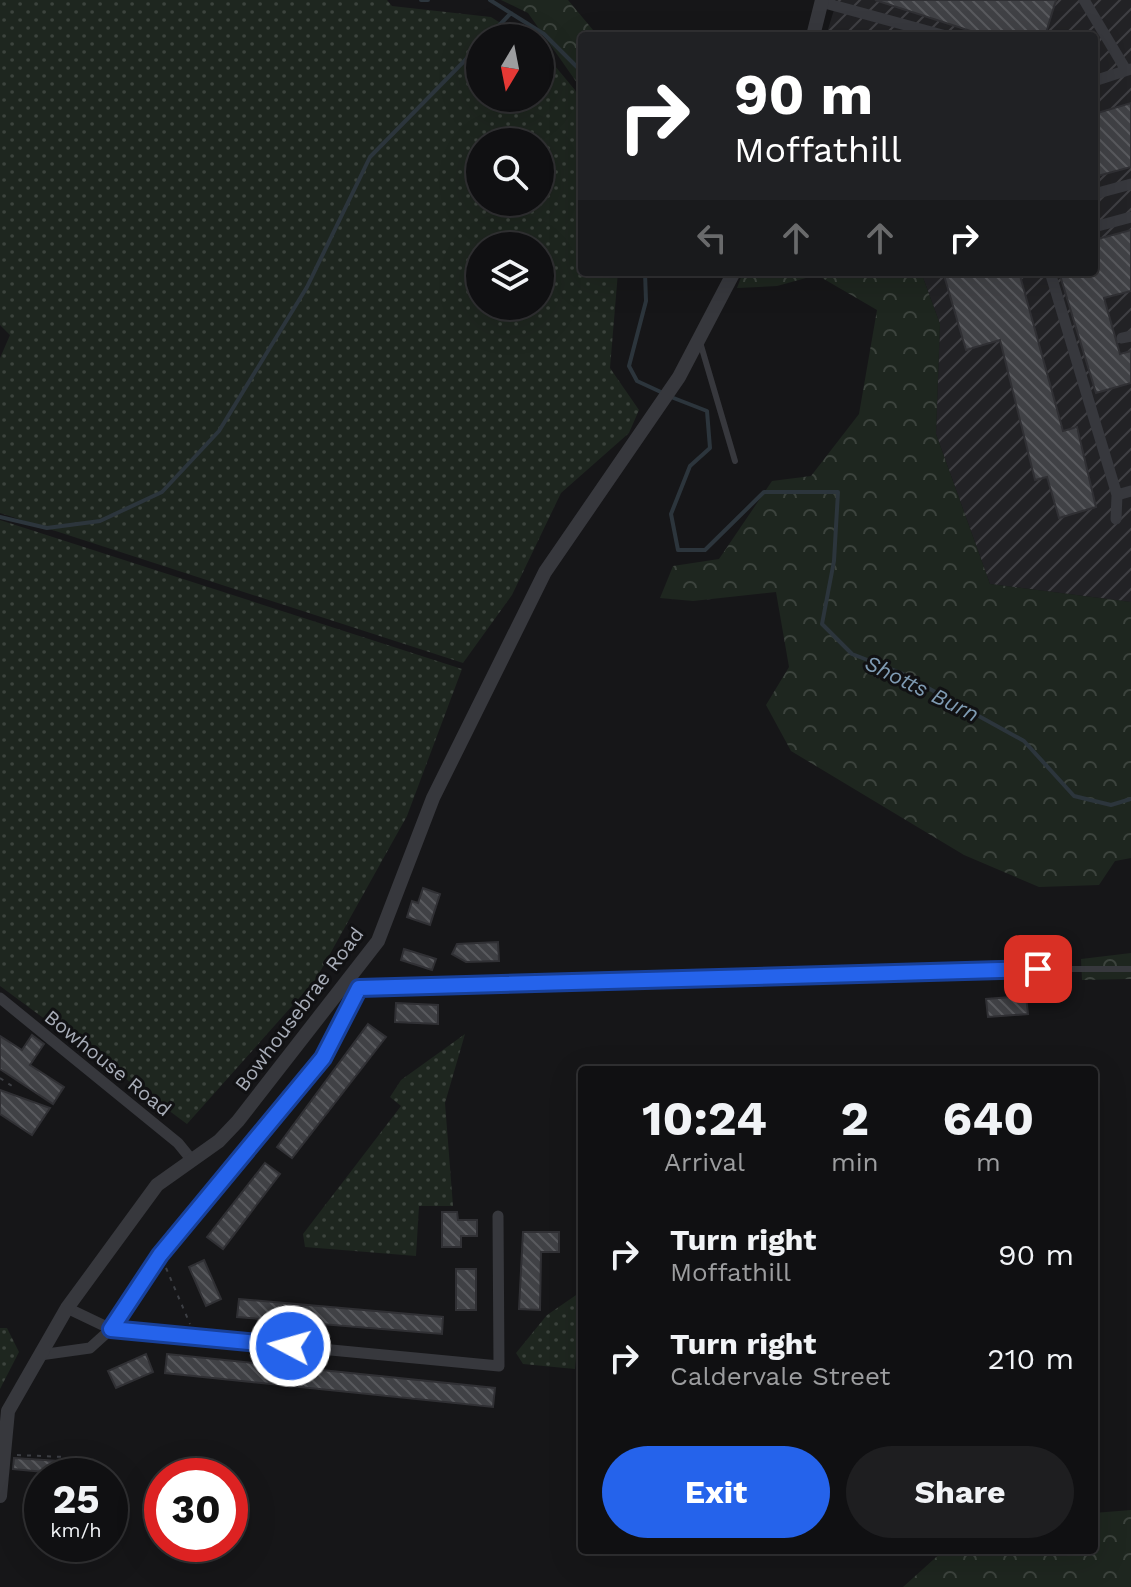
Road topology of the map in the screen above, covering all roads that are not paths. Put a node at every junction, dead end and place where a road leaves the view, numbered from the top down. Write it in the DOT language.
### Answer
graph roads {
  1 [pos="1084,0"];
  2 [pos="822,1"];
  3 [pos="814,32"];
  4 [pos="932,32"];
  5 [pos="1129,70"];
  6 [pos="1098,80"];
  7 [pos="1131,184"];
  8 [pos="1098,193"];
  9 [pos="1131,217"];
  10 [pos="1098,226"];
  11 [pos="732,276"];
  12 [pos="1051,276"];
  13 [pos="699,338"];
  14 [pos="735,461"];
  15 [pos="1131,491"];
  16 [pos="1117,495"];
  17 [pos="1116,519"];
  18 [pos="1038,969"];
  19 [pos="1131,969"];
  20 [pos="352,988"];
  21 [pos="0,998"];
  22 [pos="191,1159"];
  23 [pos="498,1216"];
  24 [pos="67,1308"];
  25 [pos="111,1329"];
  26 [pos="40,1355"];
  27 [pos="0,1496"];
  1 -- 5 [label="street"];
  2 -- 3 [label="street"];
  2 -- 4 [label="street"];
  5 -- 6 [label="street"];
  7 -- 8 [label="street"];
  9 -- 10 [label="street"];
  11 -- 13 [label="street, Bowhousebrae Road"];
  12 -- 16 [label="street"];
  13 -- 14 [label="lane"];
  13 -- 20 [label="street, Bowhousebrae Road"];
  15 -- 16 [label="street"];
  16 -- 17 [label="street"];
  18 -- 19 [label="lane"];
  18 -- 20 [label="street"];
  20 -- 22 [label="street, Bowhousebrae Road"];
  20 -- 25 [label="street"];
  21 -- 22 [label="street, Bowhouse Road"];
  22 -- 24 [label="street, Bowhousebrae Road"];
  23 -- 25 [label="street"];
  24 -- 25 [label="street"];
  24 -- 26 [label="street, Bowhousebrae Road"];
  25 -- 26 [label="street"];
  26 -- 27 [label="street, Bowhousebrae Road"];
}
